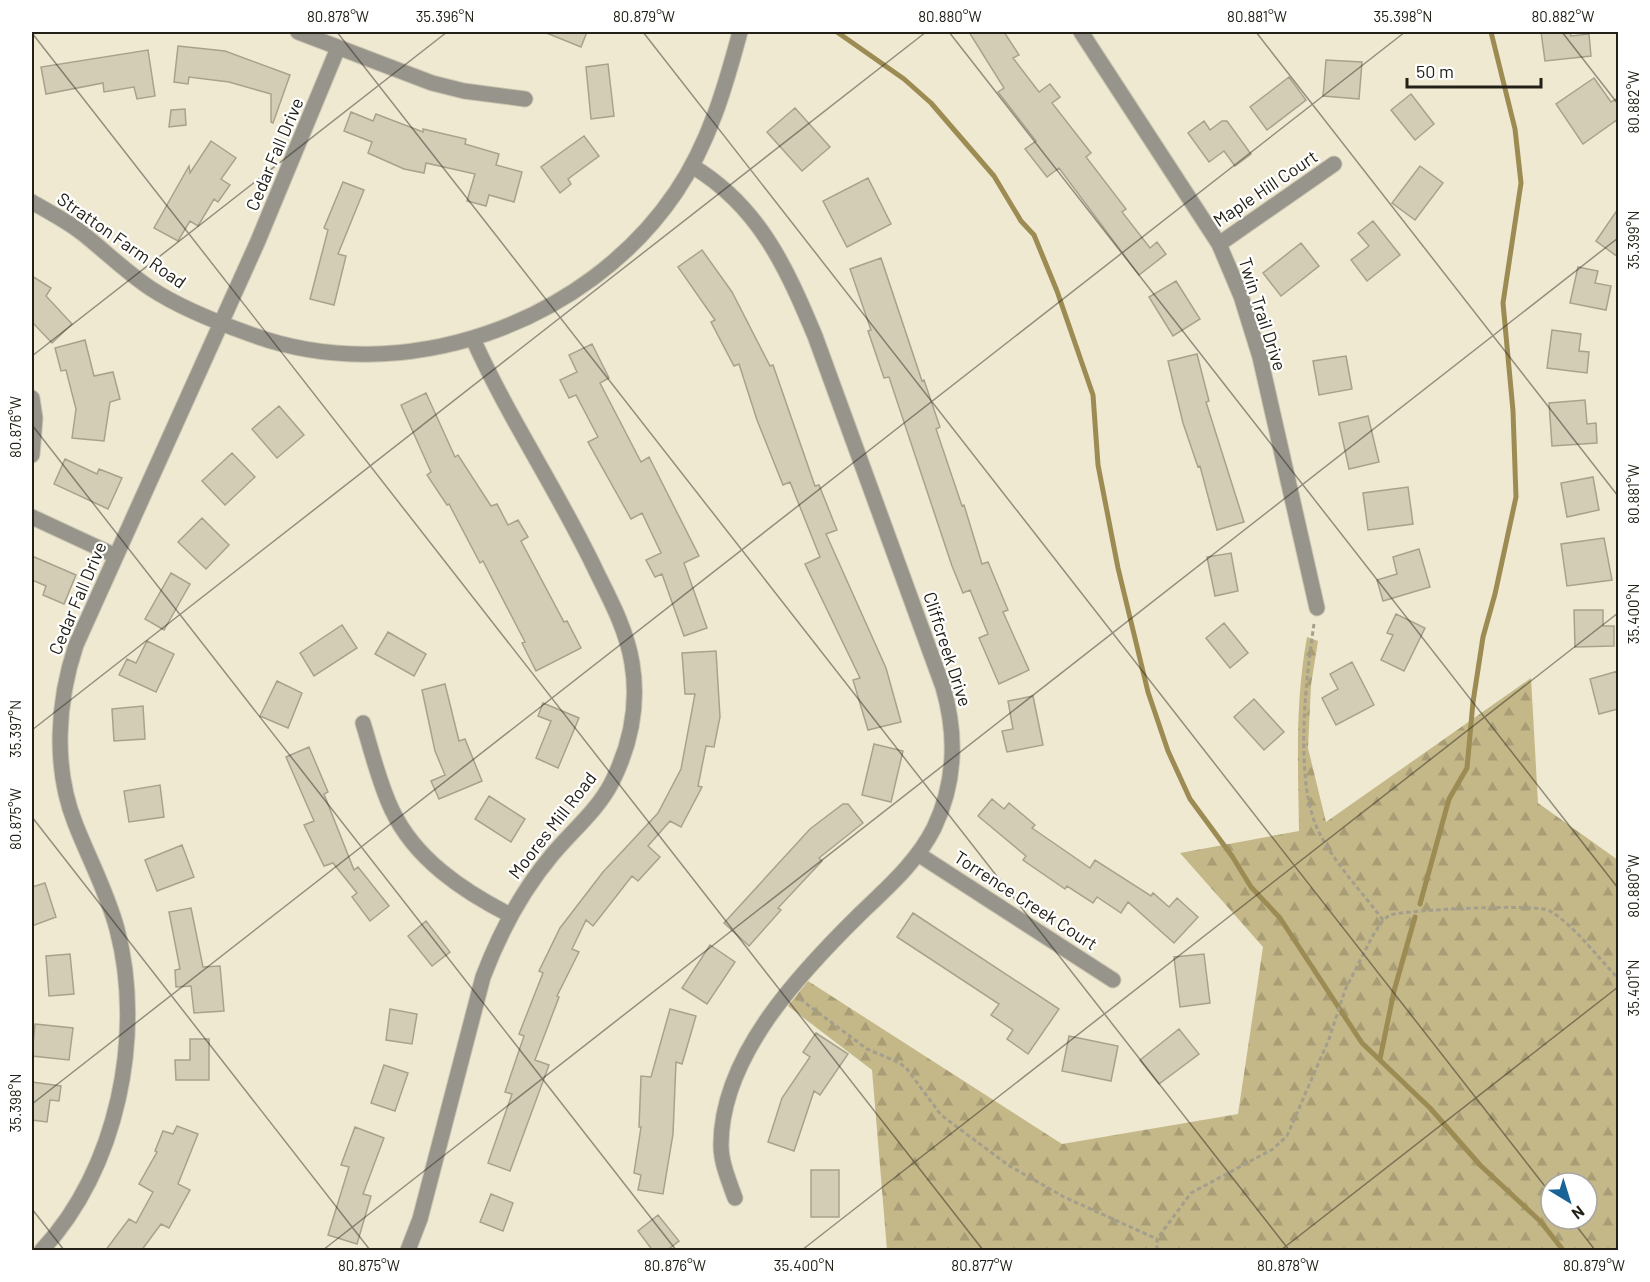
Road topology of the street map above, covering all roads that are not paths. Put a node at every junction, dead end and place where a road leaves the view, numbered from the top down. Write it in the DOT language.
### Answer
graph roads {
  1 [pos="298,32"];
  2 [pos="740,32"];
  3 [pos="1081,32"];
  4 [pos="338,48"];
  5 [pos="525,99"];
  6 [pos="1334,164"];
  7 [pos="692,166"];
  8 [pos="32,202"];
  9 [pos="1219,244"];
  10 [pos="222,323"];
  11 [pos="474,339"];
  12 [pos="32,398"];
  13 [pos="32,455"];
  14 [pos="32,517"];
  15 [pos="116,556"];
  16 [pos="1317,608"];
  17 [pos="363,723"];
  18 [pos="918,854"];
  19 [pos="510,915"];
  20 [pos="1113,980"];
  21 [pos="735,1198"];
  22 [pos="42,1251"];
  23 [pos="408,1251"];
  1 -- 4 [label="street"];
  2 -- 7 [label="street, Stratton Farm Road"];
  3 -- 9 [label="street, Twin Trail Drive"];
  4 -- 5 [label="street"];
  4 -- 10 [label="street, Cedar Fall Drive"];
  6 -- 9 [label="street, Maple Hill Court"];
  7 -- 11 [label="street, Stratton Farm Road"];
  7 -- 18 [label="street, Cliffcreek Drive"];
  8 -- 10 [label="street, Stratton Farm Road"];
  9 -- 16 [label="street, Twin Trail Drive"];
  10 -- 11 [label="street, Stratton Farm Road"];
  10 -- 15 [label="street, Cedar Fall Drive"];
  11 -- 19 [label="street, Moores Mill Road"];
  12 -- 13 [label="street"];
  14 -- 15 [label="street"];
  15 -- 22 [label="street, Cedar Fall Drive"];
  17 -- 19 [label="street"];
  18 -- 20 [label="street, Torrence Creek Court"];
  18 -- 21 [label="street, Cliffcreek Drive"];
  19 -- 23 [label="street, Moores Mill Road"];
}
